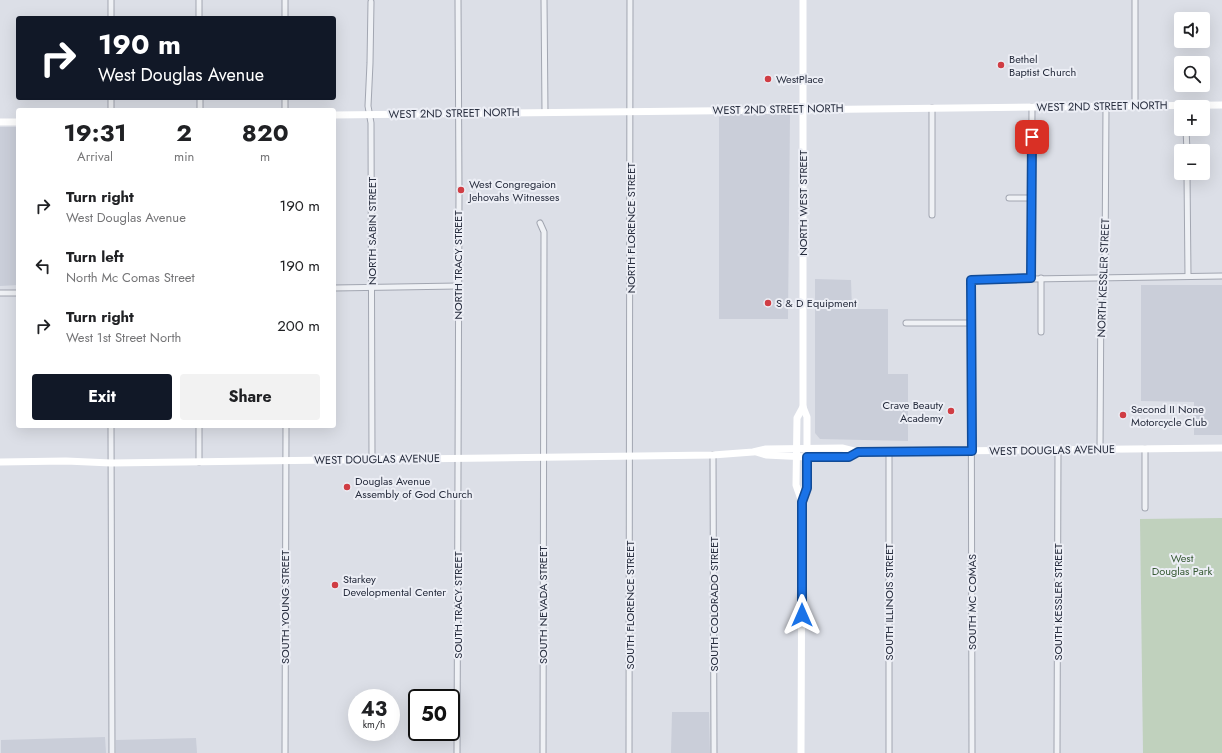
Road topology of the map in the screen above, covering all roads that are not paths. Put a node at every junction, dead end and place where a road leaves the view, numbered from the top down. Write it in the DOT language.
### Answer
graph roads {
  1 [pos="111,0"];
  2 [pos="199,0"];
  3 [pos="285,0"];
  4 [pos="458,0"];
  5 [pos="544,0"];
  6 [pos="630,0"];
  7 [pos="803,0"];
  8 [pos="1134,0"];
  9 [pos="371,2"];
  10 [pos="111,16"];
  11 [pos="199,16"];
  12 [pos="285,16"];
  13 [pos="1210,105"];
  14 [pos="1222,105"];
  15 [pos="1106,106"];
  16 [pos="1135,106"];
  17 [pos="1174,106"];
  18 [pos="1032,107"];
  19 [pos="932,108"];
  20 [pos="803,109"];
  21 [pos="631,111"];
  22 [pos="545,112"];
  23 [pos="458,113"];
  24 [pos="369,114"];
  25 [pos="336,115"];
  26 [pos="0,122"];
  27 [pos="16,122"];
  28 [pos="1187,180"];
  29 [pos="1009,198"];
  30 [pos="1032,198"];
  31 [pos="932,215"];
  32 [pos="540,223"];
  33 [pos="1188,276"];
  34 [pos="1222,276"];
  35 [pos="1031,278"];
  36 [pos="1041,278"];
  37 [pos="1102,278"];
  38 [pos="458,286"];
  39 [pos="372,287"];
  40 [pos="336,288"];
  41 [pos="0,293"];
  42 [pos="16,293"];
  43 [pos="906,323"];
  44 [pos="972,323"];
  45 [pos="1040,332"];
  46 [pos="803,407"];
  47 [pos="111,428"];
  48 [pos="199,428"];
  49 [pos="286,428"];
  50 [pos="797,448"];
  51 [pos="807,448"];
  52 [pos="1222,448"];
  53 [pos="1145,449"];
  54 [pos="1058,450"];
  55 [pos="1100,450"];
  56 [pos="972,451"];
  57 [pos="753,452"];
  58 [pos="858,452"];
  59 [pos="889,452"];
  60 [pos="713,455"];
  61 [pos="630,456"];
  62 [pos="543,457"];
  63 [pos="797,457"];
  64 [pos="807,457"];
  65 [pos="458,458"];
  66 [pos="372,459"];
  67 [pos="286,460"];
  68 [pos="0,462"];
  69 [pos="199,462"];
  70 [pos="111,463"];
  71 [pos="802,502"];
  72 [pos="1145,508"];
  73 [pos="112,753"];
  74 [pos="285,753"];
  75 [pos="457,753"];
  76 [pos="543,753"];
  77 [pos="629,753"];
  78 [pos="714,753"];
  79 [pos="801,753"];
  80 [pos="889,753"];
  81 [pos="972,753"];
  82 [pos="1057,753"];
  1 -- 10 [label="street"];
  2 -- 11 [label="street"];
  3 -- 12 [label="street"];
  4 -- 23 [label="street, NORTH TRACY STREET"];
  5 -- 22 [label="street"];
  6 -- 21 [label="street, NORTH FLORENCE STREET"];
  7 -- 20 [label="street, NORTH WEST STREET"];
  8 -- 16 [label="street"];
  9 -- 24 [label="street, NORTH SABIN STREET"];
  13 -- 14 [label="street, WEST 2ND STREET NORTH"];
  15 -- 16 [label="street, WEST 2ND STREET NORTH"];
  15 -- 18 [label="street, WEST 2ND STREET NORTH"];
  15 -- 37 [label="street, NORTH KESSLER STREET"];
  16 -- 17 [label="street, WEST 2ND STREET NORTH"];
  18 -- 19 [label="street, WEST 2ND STREET NORTH"];
  18 -- 30 [label="street"];
  19 -- 20 [label="street, WEST 2ND STREET NORTH"];
  19 -- 31 [label="street"];
  20 -- 21 [label="street, WEST 2ND STREET NORTH"];
  20 -- 46 [label="street, NORTH WEST STREET"];
  21 -- 22 [label="street, WEST 2ND STREET NORTH"];
  21 -- 61 [label="street, NORTH FLORENCE STREET"];
  22 -- 23 [label="street, WEST 2ND STREET NORTH"];
  23 -- 24 [label="street, WEST 2ND STREET NORTH"];
  23 -- 38 [label="street, NORTH TRACY STREET"];
  24 -- 25 [label="street, WEST 2ND STREET NORTH"];
  24 -- 39 [label="street, NORTH SABIN STREET"];
  26 -- 27 [label="street"];
  28 -- 33 [label="street"];
  29 -- 30 [label="street"];
  30 -- 35 [label="street"];
  32 -- 62 [label="street, SOUTH NEVADA STREET"];
  33 -- 34 [label="street"];
  33 -- 37 [label="street"];
  35 -- 36 [label="street"];
  35 -- 44 [label="street, SOUTH MC COMAS"];
  36 -- 37 [label="street"];
  36 -- 45 [label="street"];
  37 -- 55 [label="street, NORTH KESSLER STREET"];
  38 -- 39 [label="street"];
  38 -- 65 [label="street, NORTH TRACY STREET"];
  39 -- 40 [label="street"];
  39 -- 66 [label="street, NORTH SABIN STREET"];
  41 -- 42 [label="street"];
  43 -- 44 [label="street"];
  44 -- 56 [label="street, SOUTH MC COMAS"];
  46 -- 50 [label="street, NORTH WEST STREET"];
  46 -- 51 [label="street, NORTH WEST STREET"];
  47 -- 70 [label="street"];
  48 -- 69 [label="street"];
  49 -- 67 [label="street, SOUTH YOUNG STREET"];
  50 -- 51 [label="street, WEST DOUGLAS AVENUE"];
  50 -- 57 [label="street, WEST DOUGLAS AVENUE"];
  50 -- 63 [label="street, NORTH WEST STREET"];
  51 -- 58 [label="street, WEST DOUGLAS AVENUE"];
  51 -- 64 [label="street, NORTH WEST STREET"];
  52 -- 53 [label="street, WEST DOUGLAS AVENUE"];
  53 -- 55 [label="street, WEST DOUGLAS AVENUE"];
  53 -- 72 [label="street"];
  54 -- 55 [label="street, WEST DOUGLAS AVENUE"];
  54 -- 56 [label="street, WEST DOUGLAS AVENUE"];
  54 -- 82 [label="street, SOUTH KESSLER STREET"];
  56 -- 59 [label="street, WEST DOUGLAS AVENUE"];
  56 -- 81 [label="street, SOUTH MC COMAS"];
  57 -- 60 [label="street, WEST DOUGLAS AVENUE"];
  57 -- 63 [label="street, WEST DOUGLAS AVENUE"];
  58 -- 59 [label="street, WEST DOUGLAS AVENUE"];
  58 -- 64 [label="street, WEST DOUGLAS AVENUE"];
  59 -- 80 [label="street, SOUTH ILLINOIS STREET"];
  60 -- 61 [label="street, WEST DOUGLAS AVENUE"];
  60 -- 78 [label="street, SOUTH COLORADO STREET"];
  61 -- 62 [label="street, WEST DOUGLAS AVENUE"];
  61 -- 77 [label="street, SOUTH FLORENCE STREET"];
  62 -- 65 [label="street, WEST DOUGLAS AVENUE"];
  62 -- 76 [label="street, SOUTH NEVADA STREET"];
  63 -- 64 [label="street, WEST DOUGLAS AVENUE"];
  63 -- 71 [label="street, NORTH WEST STREET"];
  64 -- 71 [label="street, NORTH WEST STREET"];
  65 -- 66 [label="street, WEST DOUGLAS AVENUE"];
  65 -- 75 [label="street, SOUTH TRACY STREET"];
  66 -- 67 [label="street, WEST DOUGLAS AVENUE"];
  67 -- 69 [label="street, WEST DOUGLAS AVENUE"];
  67 -- 74 [label="street, SOUTH YOUNG STREET"];
  68 -- 70 [label="street, WEST DOUGLAS AVENUE"];
  69 -- 70 [label="street, WEST DOUGLAS AVENUE"];
  70 -- 73 [label="street"];
  71 -- 79 [label="street"];
}
